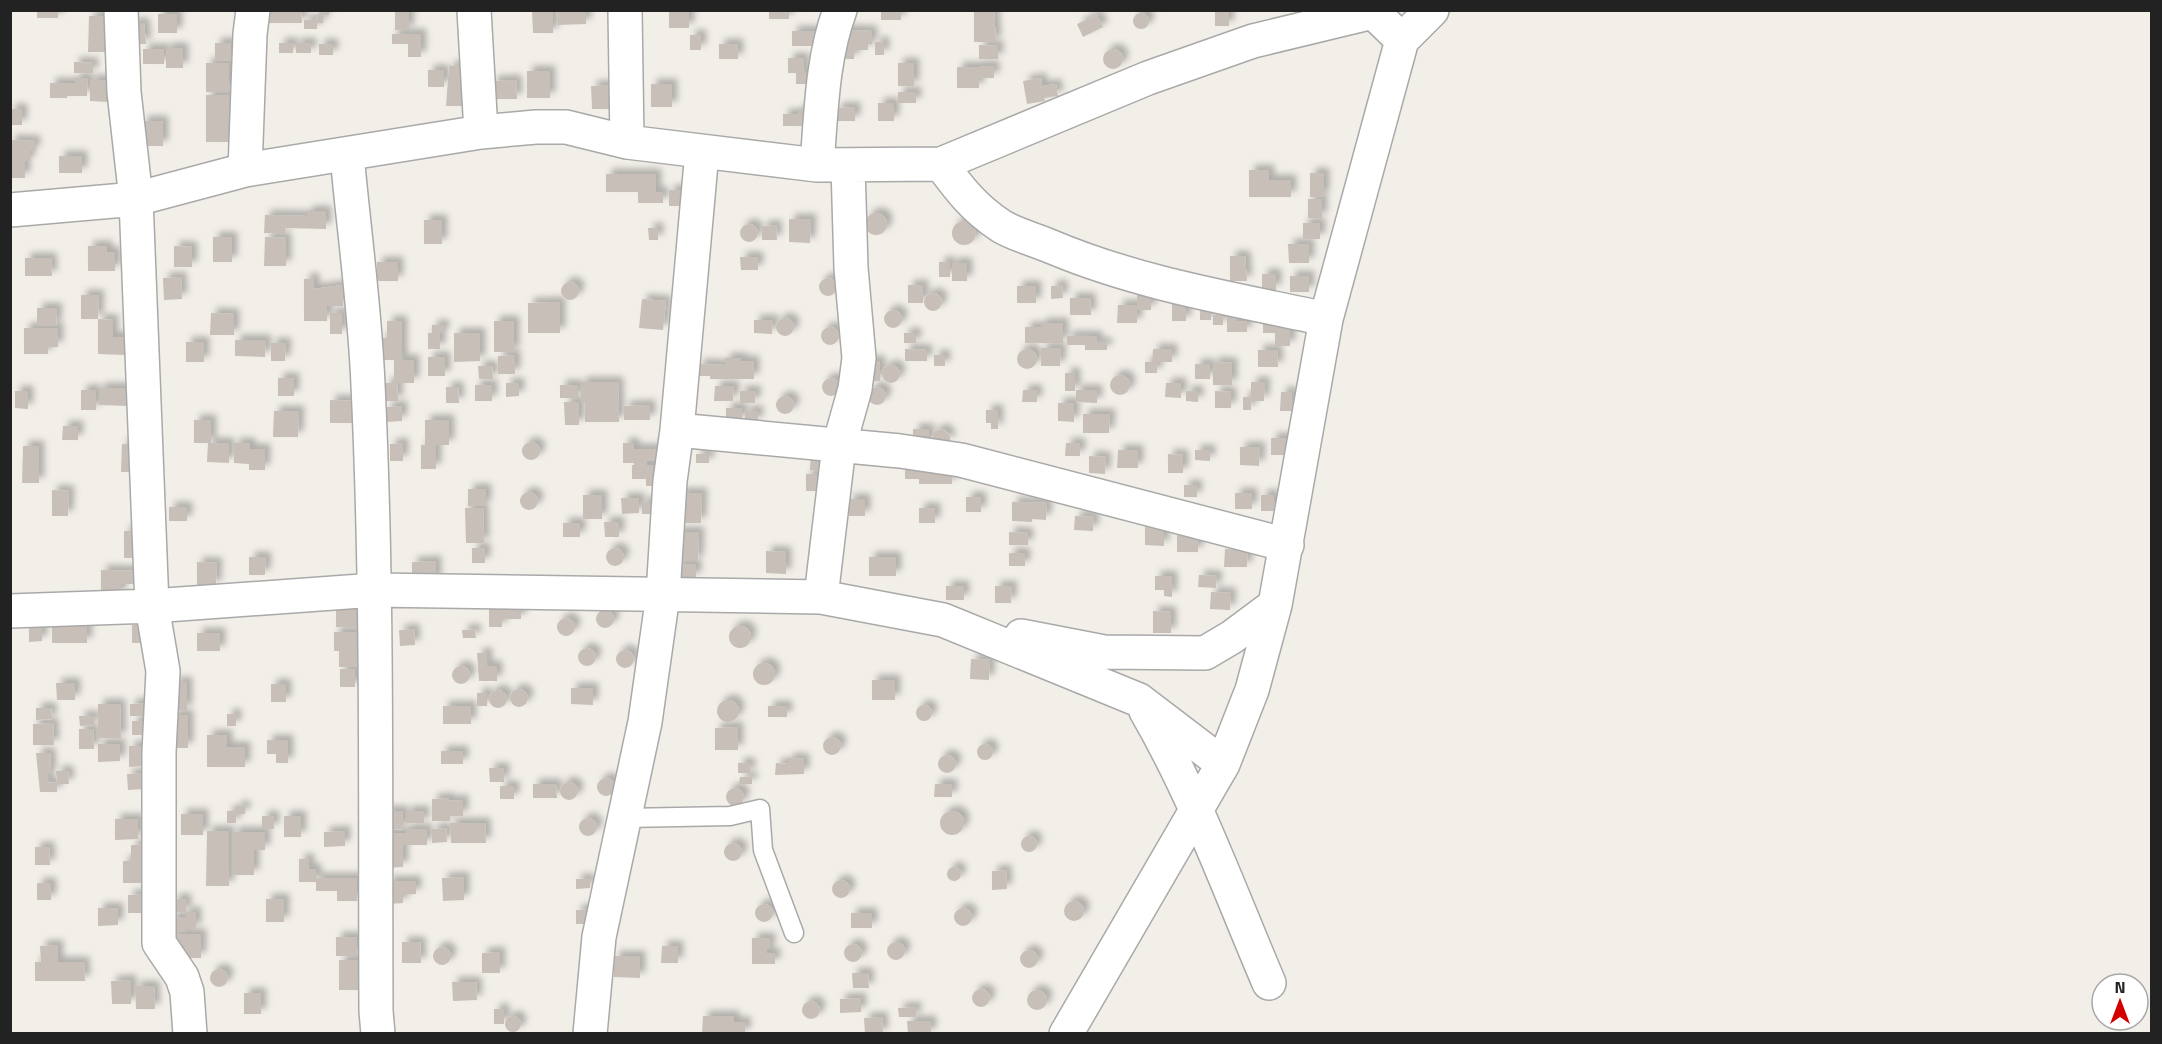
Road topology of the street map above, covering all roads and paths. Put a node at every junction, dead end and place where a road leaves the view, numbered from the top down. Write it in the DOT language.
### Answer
graph roads {
  1 [pos="121,10"];
  2 [pos="253,10"];
  3 [pos="474,10"];
  4 [pos="625,10"];
  5 [pos="840,10"];
  6 [pos="1432,10"];
  7 [pos="1373,11"];
  8 [pos="1402,40"];
  9 [pos="481,132"];
  10 [pos="627,142"];
  11 [pos="702,152"];
  12 [pos="347,155"];
  13 [pos="941,164"];
  14 [pos="833,165"];
  15 [pos="245,170"];
  16 [pos="136,199"];
  17 [pos="10,210"];
  18 [pos="1326,319"];
  19 [pos="677,430"];
  20 [pos="839,446"];
  21 [pos="1287,545"];
  22 [pos="375,590"];
  23 [pos="663,595"];
  24 [pos="821,597"];
  25 [pos="1275,605"];
  26 [pos="152,606"];
  27 [pos="10,611"];
  28 [pos="942,620"];
  29 [pos="1139,700"];
  30 [pos="1223,764"];
  31 [pos="1197,810"];
  32 [pos="625,818"];
  33 [pos="794,933"];
  34 [pos="1269,983"];
  35 [pos="190,1034"];
  36 [pos="378,1034"];
  37 [pos="590,1034"];
  38 [pos="1066,1034"];
  1 -- 16 [label="street"];
  2 -- 15 [label="street"];
  3 -- 9 [label="street"];
  4 -- 10 [label="street"];
  5 -- 14 [label="street"];
  6 -- 8 [label="street"];
  7 -- 8 [label="street"];
  7 -- 13 [label="street"];
  8 -- 18 [label="street"];
  9 -- 10 [label="street"];
  9 -- 12 [label="street"];
  10 -- 11 [label="street"];
  11 -- 14 [label="street"];
  11 -- 19 [label="street"];
  12 -- 15 [label="street"];
  12 -- 22 [label="street"];
  13 -- 14 [label="street"];
  13 -- 18 [label="street"];
  14 -- 20 [label="street"];
  15 -- 16 [label="street"];
  16 -- 17 [label="street"];
  16 -- 26 [label="street"];
  18 -- 21 [label="street"];
  19 -- 20 [label="street"];
  19 -- 23 [label="street"];
  20 -- 21 [label="street"];
  20 -- 24 [label="street"];
  21 -- 25 [label="street"];
  22 -- 23 [label="street"];
  22 -- 26 [label="street"];
  22 -- 36 [label="street"];
  23 -- 24 [label="street"];
  23 -- 32 [label="street"];
  24 -- 28 [label="street"];
  25 -- 28 [label="street"];
  25 -- 30 [label="street"];
  26 -- 27 [label="street"];
  26 -- 35 [label="street"];
  28 -- 29 [label="street"];
  29 -- 30 [label="street"];
  29 -- 31 [label="street"];
  30 -- 31 [label="street"];
  31 -- 34 [label="street"];
  31 -- 38 [label="street"];
  32 -- 33 [label="lane"];
  32 -- 37 [label="street"];
}
